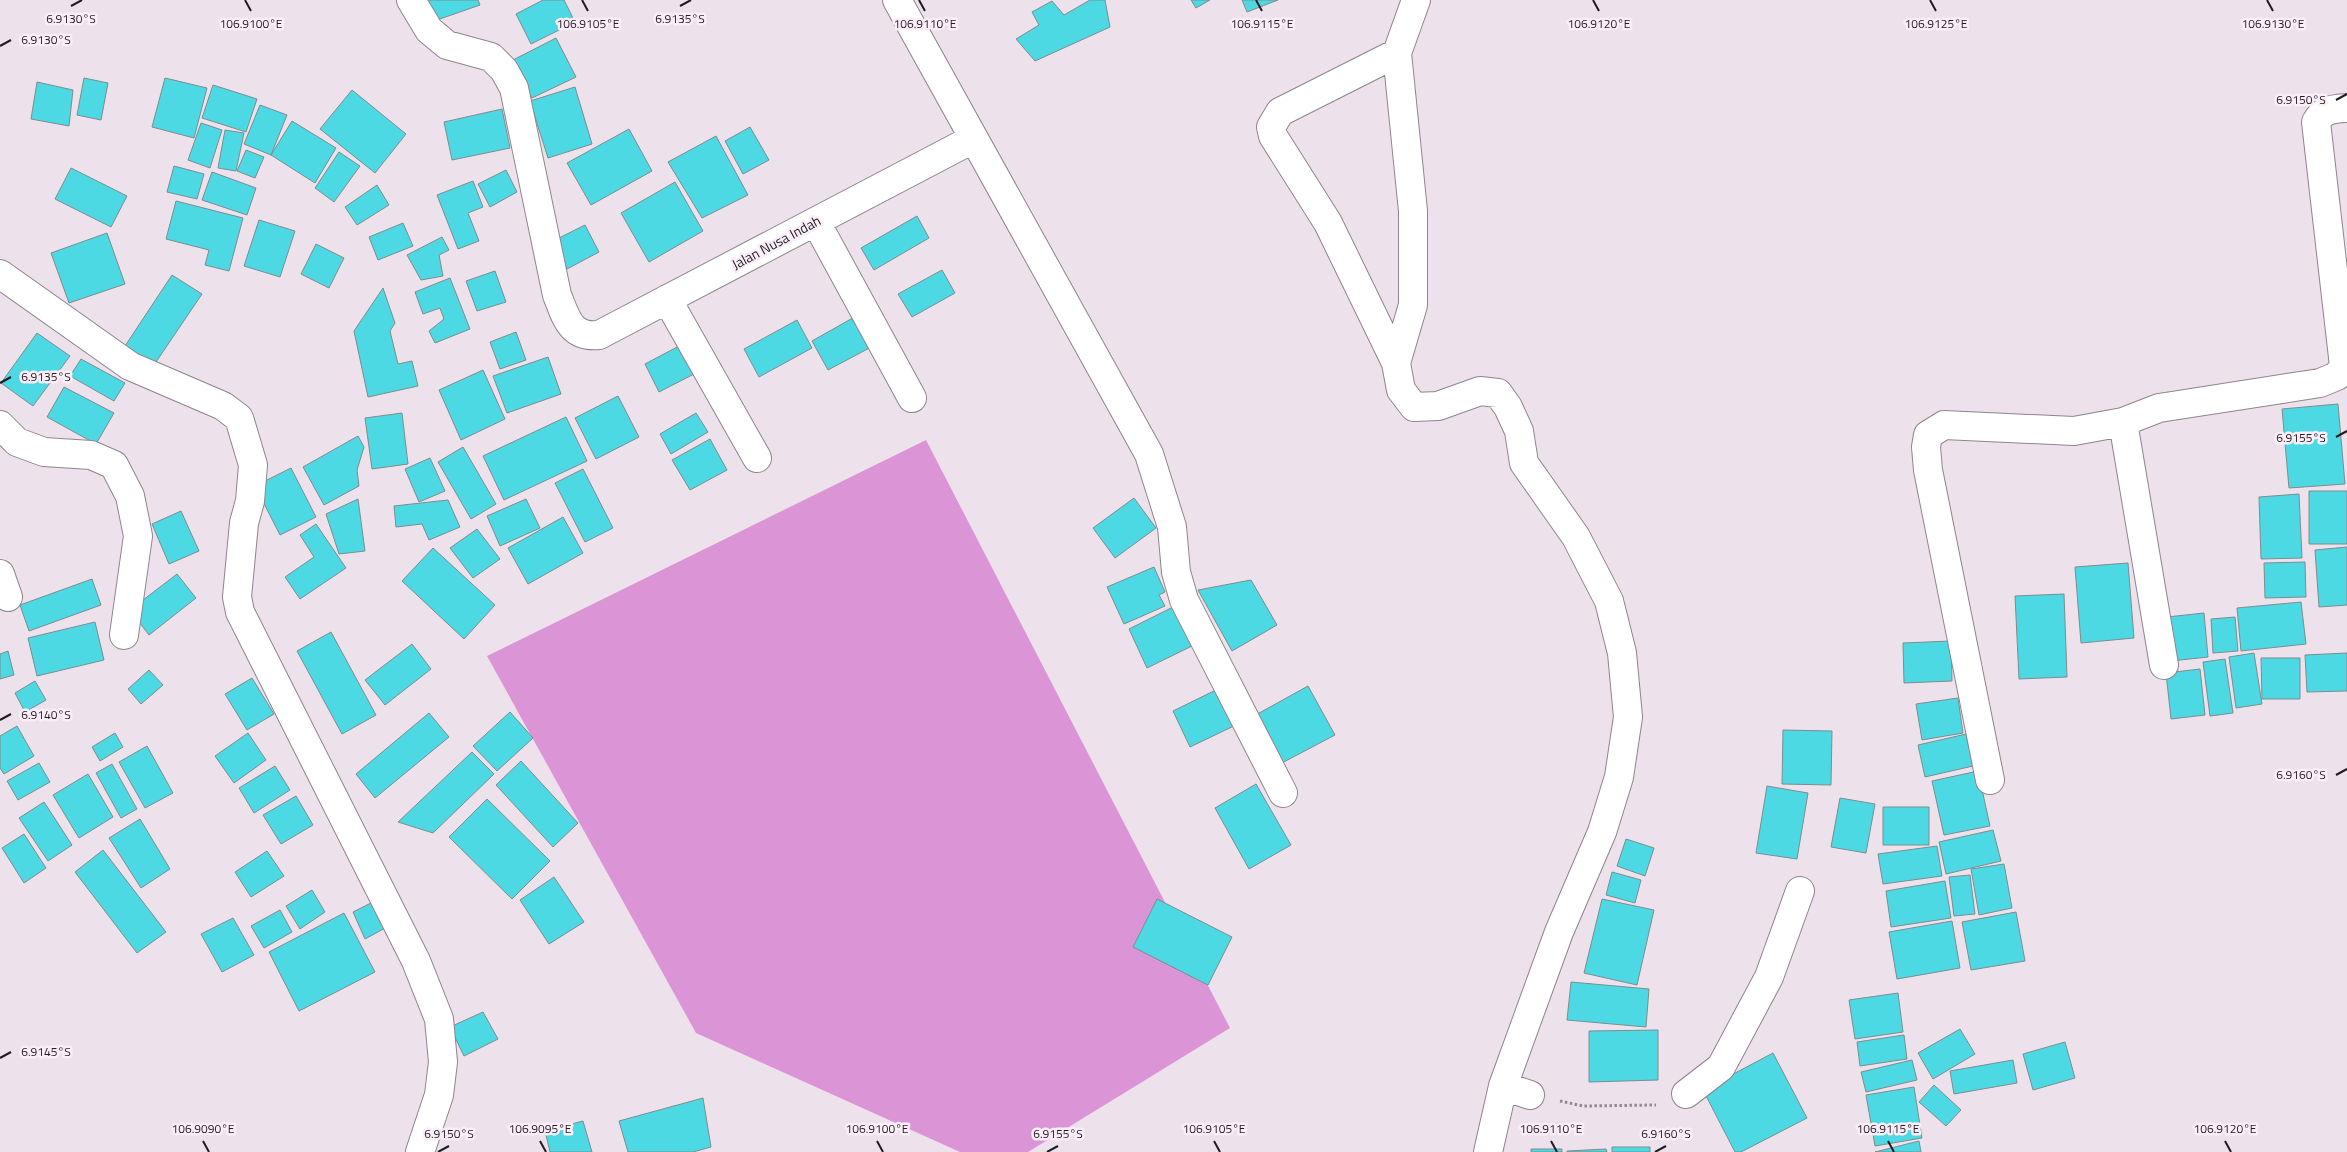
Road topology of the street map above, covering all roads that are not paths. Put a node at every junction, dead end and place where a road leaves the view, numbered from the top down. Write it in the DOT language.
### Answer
graph roads {
  1 [pos="411,0"];
  2 [pos="897,0"];
  3 [pos="1416,0"];
  4 [pos="1397,53"];
  5 [pos="2347,108"];
  6 [pos="973,139"];
  7 [pos="816,222"];
  8 [pos="0,274"];
  9 [pos="667,299"];
  10 [pos="1396,363"];
  11 [pos="912,398"];
  12 [pos="2123,422"];
  13 [pos="0,425"];
  14 [pos="758,458"];
  15 [pos="124,635"];
  16 [pos="2164,665"];
  17 [pos="1990,780"];
  18 [pos="1283,793"];
  19 [pos="1800,891"];
  20 [pos="1503,1086"];
  21 [pos="1686,1094"];
  22 [pos="1530,1095"];
  23 [pos="420,1152"];
  24 [pos="1488,1152"];
  1 -- 9 [label="street, Jalan Nusa Indah"];
  2 -- 6 [label="street"];
  3 -- 4 [label="street"];
  4 -- 10 [label="street"];
  4 -- 10 [label="street"];
  5 -- 12 [label="street"];
  6 -- 7 [label="street, Jalan Nusa Indah"];
  6 -- 18 [label="street"];
  7 -- 9 [label="street, Jalan Nusa Indah"];
  7 -- 11 [label="street"];
  8 -- 23 [label="street"];
  9 -- 14 [label="street"];
  10 -- 20 [label="street"];
  12 -- 16 [label="street"];
  12 -- 17 [label="street"];
  13 -- 15 [label="street"];
  19 -- 21 [label="street"];
  20 -- 22 [label="street"];
  20 -- 24 [label="street"];
}
